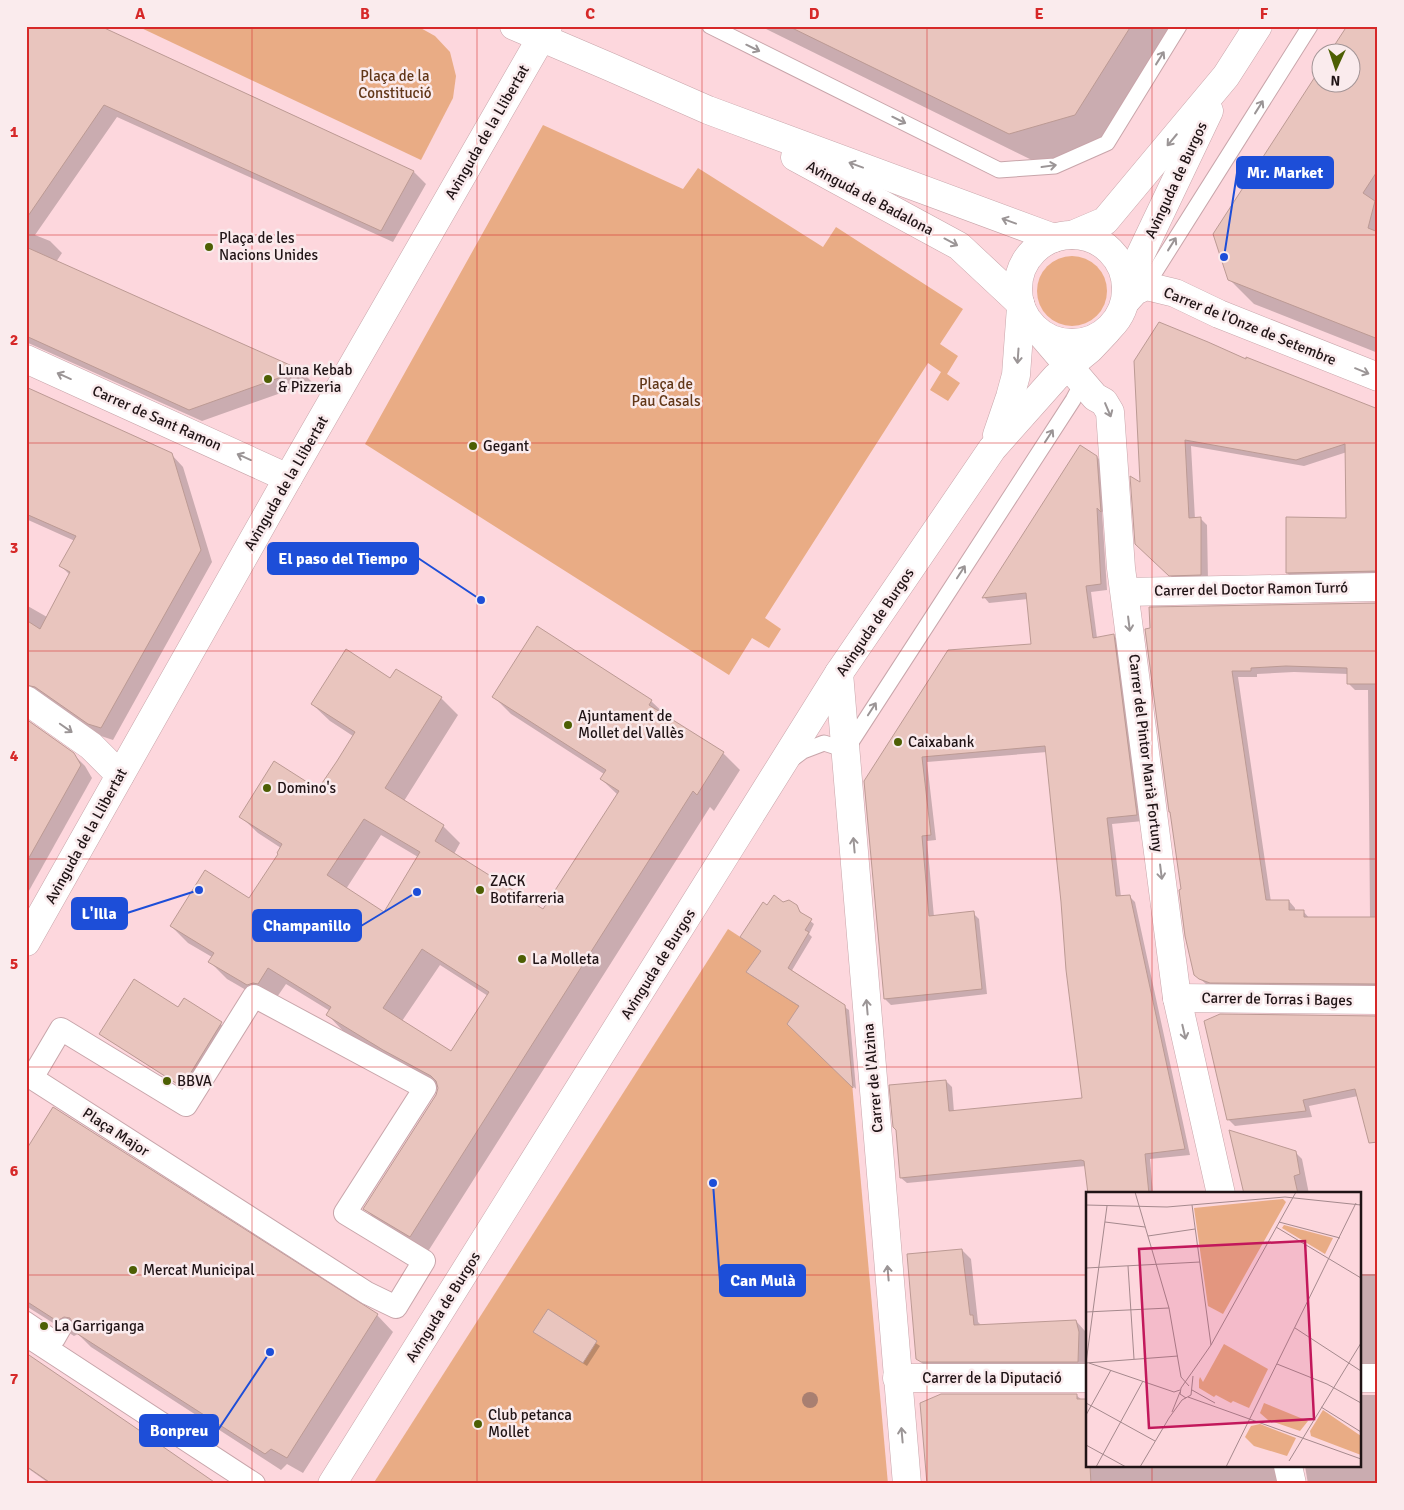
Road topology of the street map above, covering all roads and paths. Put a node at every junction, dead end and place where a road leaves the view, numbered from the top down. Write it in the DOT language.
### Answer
graph roads {
  1 [pos="514,26"];
  2 [pos="710,26"];
  3 [pos="1179,26"];
  4 [pos="1258,26"];
  5 [pos="1310,26"];
  6 [pos="544,32"];
  7 [pos="1226,76"];
  8 [pos="708,110"];
  9 [pos="1063,236"];
  10 [pos="1133,290"];
  11 [pos="1021,305"];
  12 [pos="1042,335"];
  13 [pos="1098,340"];
  14 [pos="26,359"];
  15 [pos="1075,374"];
  16 [pos="1378,377"];
  17 [pos="992,449"];
  18 [pos="288,478"];
  19 [pos="1378,587"];
  20 [pos="1125,592"];
  21 [pos="839,673"];
  22 [pos="26,700"];
  23 [pos="846,750"];
  24 [pos="781,768"];
  25 [pos="120,775"];
  26 [pos="26,942"];
  27 [pos="1176,998"];
  28 [pos="1378,1000"];
  29 [pos="425,1088"];
  30 [pos="1221,1192"];
  31 [pos="26,1319"];
  32 [pos="65,1326"];
  33 [pos="26,1335"];
  34 [pos="897,1378"];
  35 [pos="1086,1378"];
  36 [pos="1362,1378"];
  37 [pos="1378,1378"];
  38 [pos="1288,1468"];
  39 [pos="254,1484"];
  40 [pos="332,1484"];
  41 [pos="906,1484"];
  42 [pos="1292,1484"];
  1 -- 6 [label="street, Avinguda de Badalona"];
  2 -- 3 [label="lane, one-way"];
  4 -- 7 [label="street, Avinguda de Burgos"];
  10 -- 5 [label="lane, one-way"];
  6 -- 8 [label="street, Avinguda de Badalona"];
  6 -- 18 [label="street, Avinguda de la Llibertat"];
  7 -- 9 [label="street, Avinguda de Burgos, one-way"];
  7 -- 10 [label="street, Avinguda de Burgos"];
  9 -- 8 [label="street, Avinguda de Badalona, one-way"];
  8 -- 11 [label="street, Avinguda de Badalona, one-way"];
  9 -- 10 [label="street"];
  9 -- 11 [label="street"];
  10 -- 13 [label="street"];
  10 -- 16 [label="street, Carrer de l'Onze de Setembre, one-way"];
  11 -- 12 [label="street"];
  11 -- 17 [label="street, Avinguda de Burgos, one-way"];
  12 -- 13 [label="street"];
  12 -- 15 [label="street, Carrer del Pintor Marià Fortuny"];
  13 -- 15 [label="street, Avinguda de Burgos"];
  18 -- 14 [label="street, Carrer de Sant Ramon, one-way"];
  15 -- 17 [label="street, Avinguda de Burgos"];
  15 -- 20 [label="street, Carrer del Pintor Marià Fortuny, one-way"];
  23 -- 15 [label="lane, one-way"];
  17 -- 21 [label="street, Avinguda de Burgos"];
  18 -- 25 [label="street, Avinguda de la Llibertat"];
  19 -- 20 [label="street, Carrer del Doctor Ramon Turró"];
  20 -- 27 [label="street, Carrer del Pintor Marià Fortuny, one-way"];
  21 -- 23 [label="street, Carrer de l'Alzina"];
  21 -- 24 [label="street, Avinguda de Burgos"];
  22 -- 25 [label="street, one-way"];
  23 -- 24 [label="lane"];
  34 -- 23 [label="street, Carrer de l'Alzina, one-way"];
  24 -- 40 [label="street, Avinguda de Burgos"];
  25 -- 26 [label="street, Avinguda de la Llibertat"];
  27 -- 28 [label="street, Carrer de Torras i Bages"];
  27 -- 30 [label="street, Carrer del Pintor Marià Fortuny, one-way"];
  29 -- 29 [label="street, Plaça Major"];
  31 -- 32 [label="lane"];
  33 -- 39 [label="street"];
  34 -- 35 [label="street, Carrer de la Diputació"];
  41 -- 34 [label="street, Carrer de l'Alzina, one-way"];
  36 -- 37 [label="street"];
  38 -- 42 [label="street"];
}
